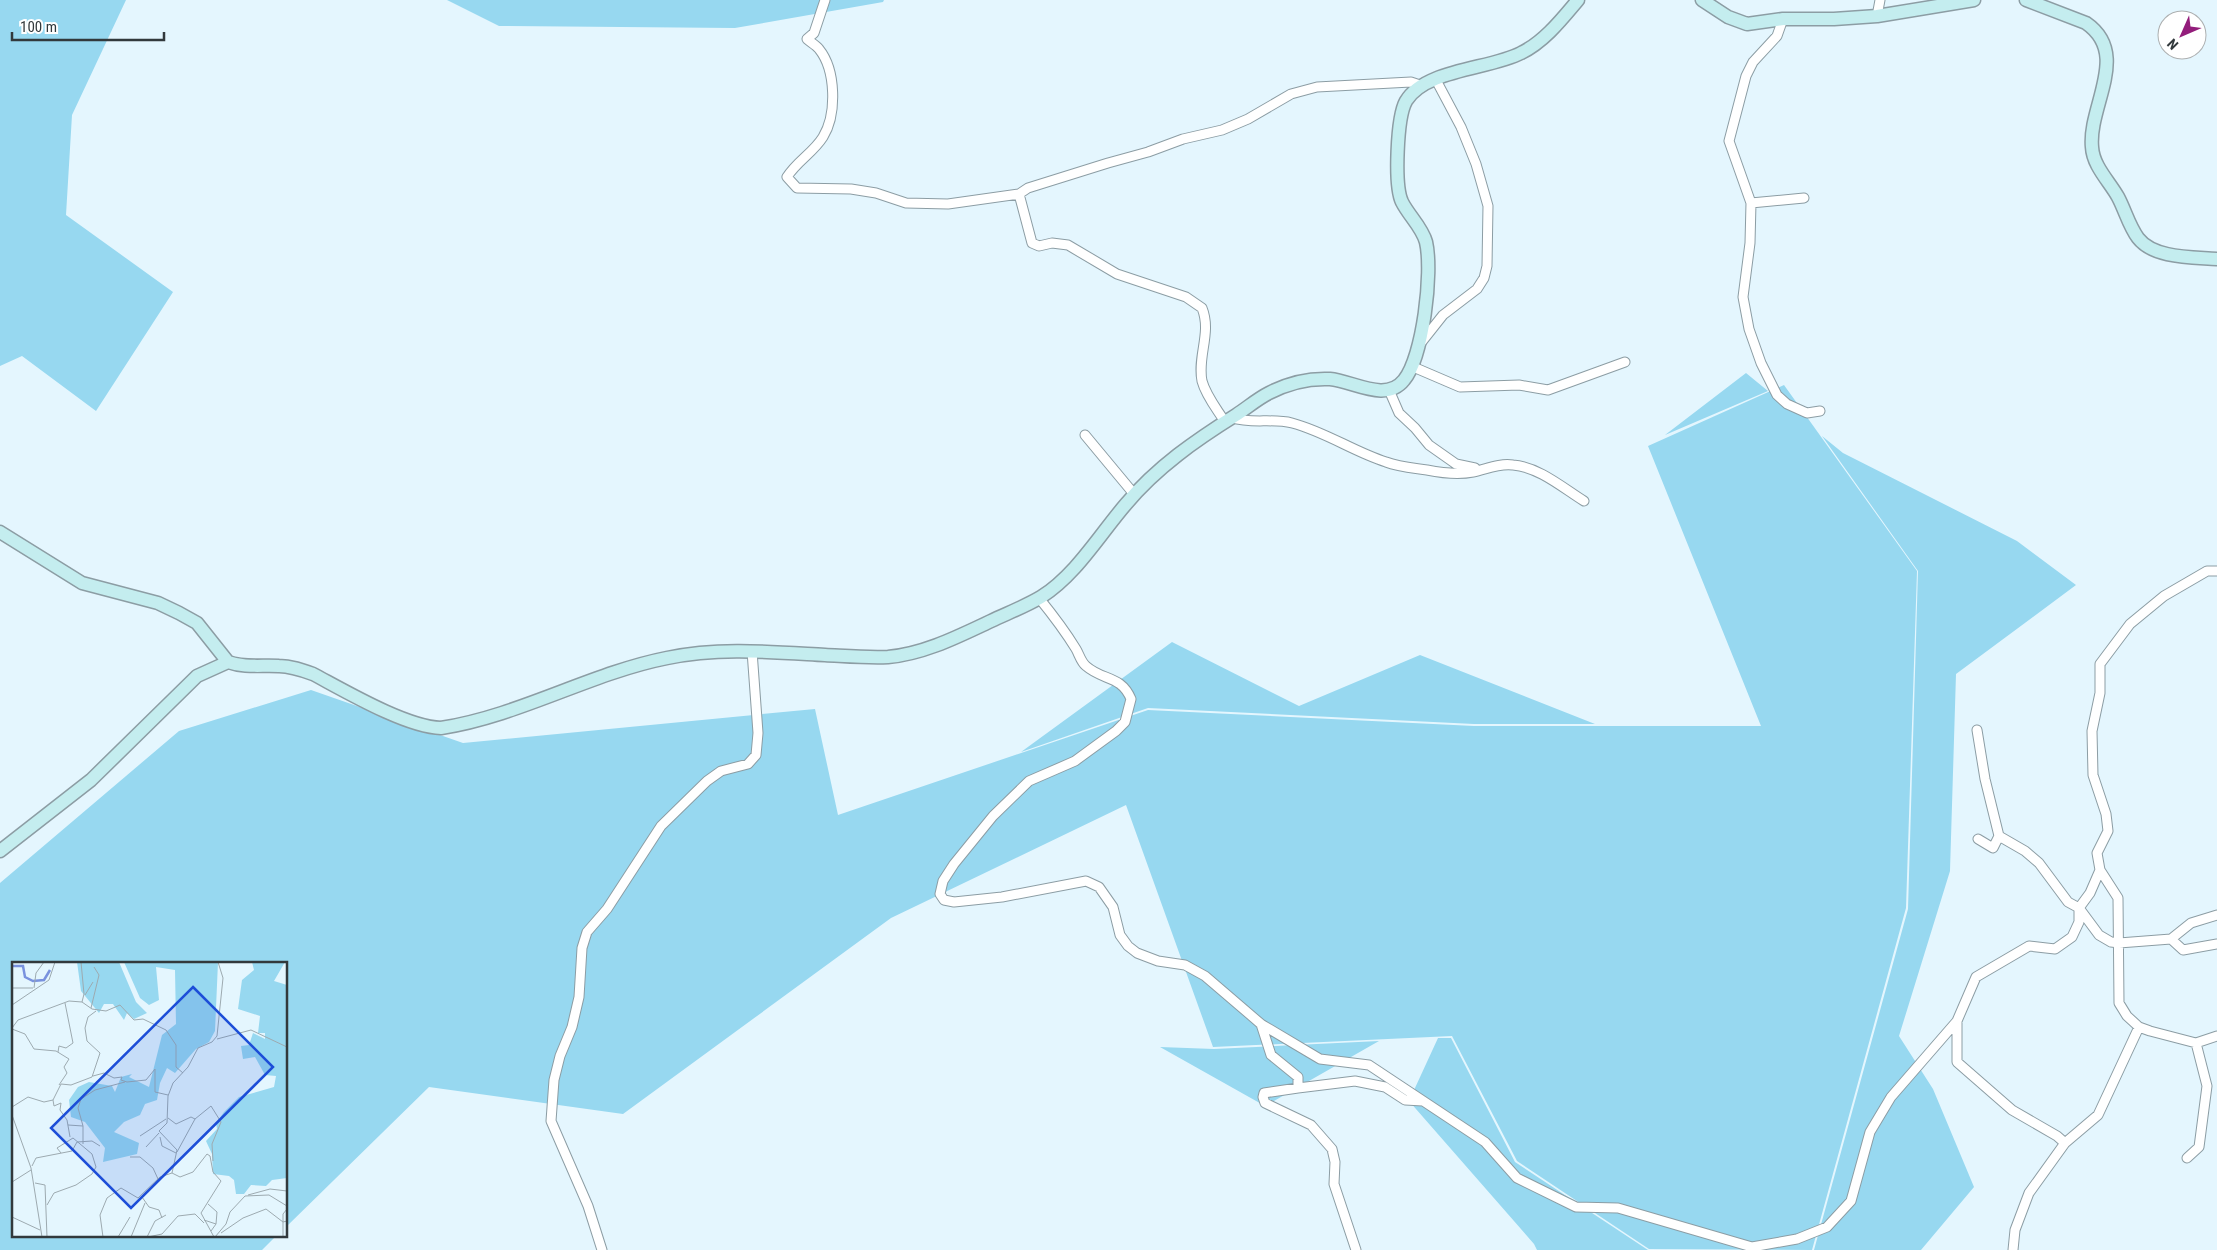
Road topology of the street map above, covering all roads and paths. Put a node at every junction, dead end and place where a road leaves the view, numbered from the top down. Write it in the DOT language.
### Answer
graph roads {
  1 [pos="825,0"];
  2 [pos="1578,0"];
  3 [pos="1702,0"];
  4 [pos="1880,0"];
  5 [pos="1974,0"];
  6 [pos="2026,0"];
  7 [pos="2040,2"];
  8 [pos="1877,16"];
  9 [pos="1783,19"];
  10 [pos="1436,80"];
  11 [pos="1424,86"];
  12 [pos="1019,194"];
  13 [pos="1804,198"];
  14 [pos="1751,203"];
  15 [pos="2217,259"];
  16 [pos="1418,346"];
  17 [pos="1625,362"];
  18 [pos="1411,366"];
  19 [pos="1389,390"];
  20 [pos="1820,411"];
  21 [pos="1229,420"];
  22 [pos="1085,435"];
  23 [pos="1484,468"];
  24 [pos="1134,494"];
  25 [pos="1584,501"];
  26 [pos="0,532"];
  27 [pos="2217,571"];
  28 [pos="1039,598"];
  29 [pos="752,651"];
  30 [pos="228,662"];
  31 [pos="1977,730"];
  32 [pos="1999,836"];
  33 [pos="1978,839"];
  34 [pos="0,851"];
  35 [pos="2100,870"];
  36 [pos="2080,908"];
  37 [pos="2217,915"];
  38 [pos="2171,939"];
  39 [pos="2120,943"];
  40 [pos="2216,945"];
  41 [pos="1957,1021"];
  42 [pos="1261,1024"];
  43 [pos="2139,1027"];
  44 [pos="2217,1036"];
  45 [pos="2196,1043"];
  46 [pos="1298,1088"];
  47 [pos="1426,1102"];
  48 [pos="2065,1144"];
  49 [pos="2187,1158"];
  50 [pos="602,1250"];
  51 [pos="1356,1250"];
  52 [pos="2013,1250"];
  1 -- 12 [label="street"];
  2 -- 10 [label="street"];
  3 -- 9 [label="street"];
  4 -- 8 [label="street"];
  5 -- 8 [label="street"];
  6 -- 7 [label="street"];
  7 -- 15 [label="street"];
  8 -- 9 [label="street"];
  9 -- 14 [label="street"];
  10 -- 11 [label="street"];
  10 -- 16 [label="street"];
  11 -- 12 [label="street"];
  11 -- 16 [label="street"];
  12 -- 21 [label="street"];
  13 -- 14 [label="street"];
  14 -- 20 [label="street"];
  16 -- 18 [label="street"];
  17 -- 18 [label="street"];
  18 -- 19 [label="street"];
  19 -- 21 [label="street"];
  19 -- 23 [label="street"];
  21 -- 23 [label="street"];
  21 -- 24 [label="street"];
  22 -- 24 [label="street"];
  23 -- 25 [label="street"];
  24 -- 28 [label="street"];
  26 -- 30 [label="street"];
  27 -- 35 [label="street"];
  28 -- 29 [label="street"];
  28 -- 42 [label="street"];
  29 -- 30 [label="street"];
  29 -- 50 [label="street"];
  30 -- 34 [label="street"];
  31 -- 32 [label="street"];
  32 -- 33 [label="street"];
  32 -- 36 [label="street"];
  35 -- 36 [label="street"];
  35 -- 39 [label="street"];
  36 -- 39 [label="street"];
  36 -- 41 [label="street"];
  37 -- 38 [label="street"];
  38 -- 39 [label="street"];
  38 -- 40 [label="street"];
  39 -- 43 [label="street"];
  41 -- 47 [label="street"];
  41 -- 48 [label="street"];
  42 -- 46 [label="street"];
  42 -- 47 [label="street"];
  43 -- 45 [label="street"];
  43 -- 48 [label="street"];
  44 -- 45 [label="street"];
  45 -- 49 [label="street"];
  46 -- 47 [label="street"];
  46 -- 51 [label="street"];
  48 -- 52 [label="street"];
}
